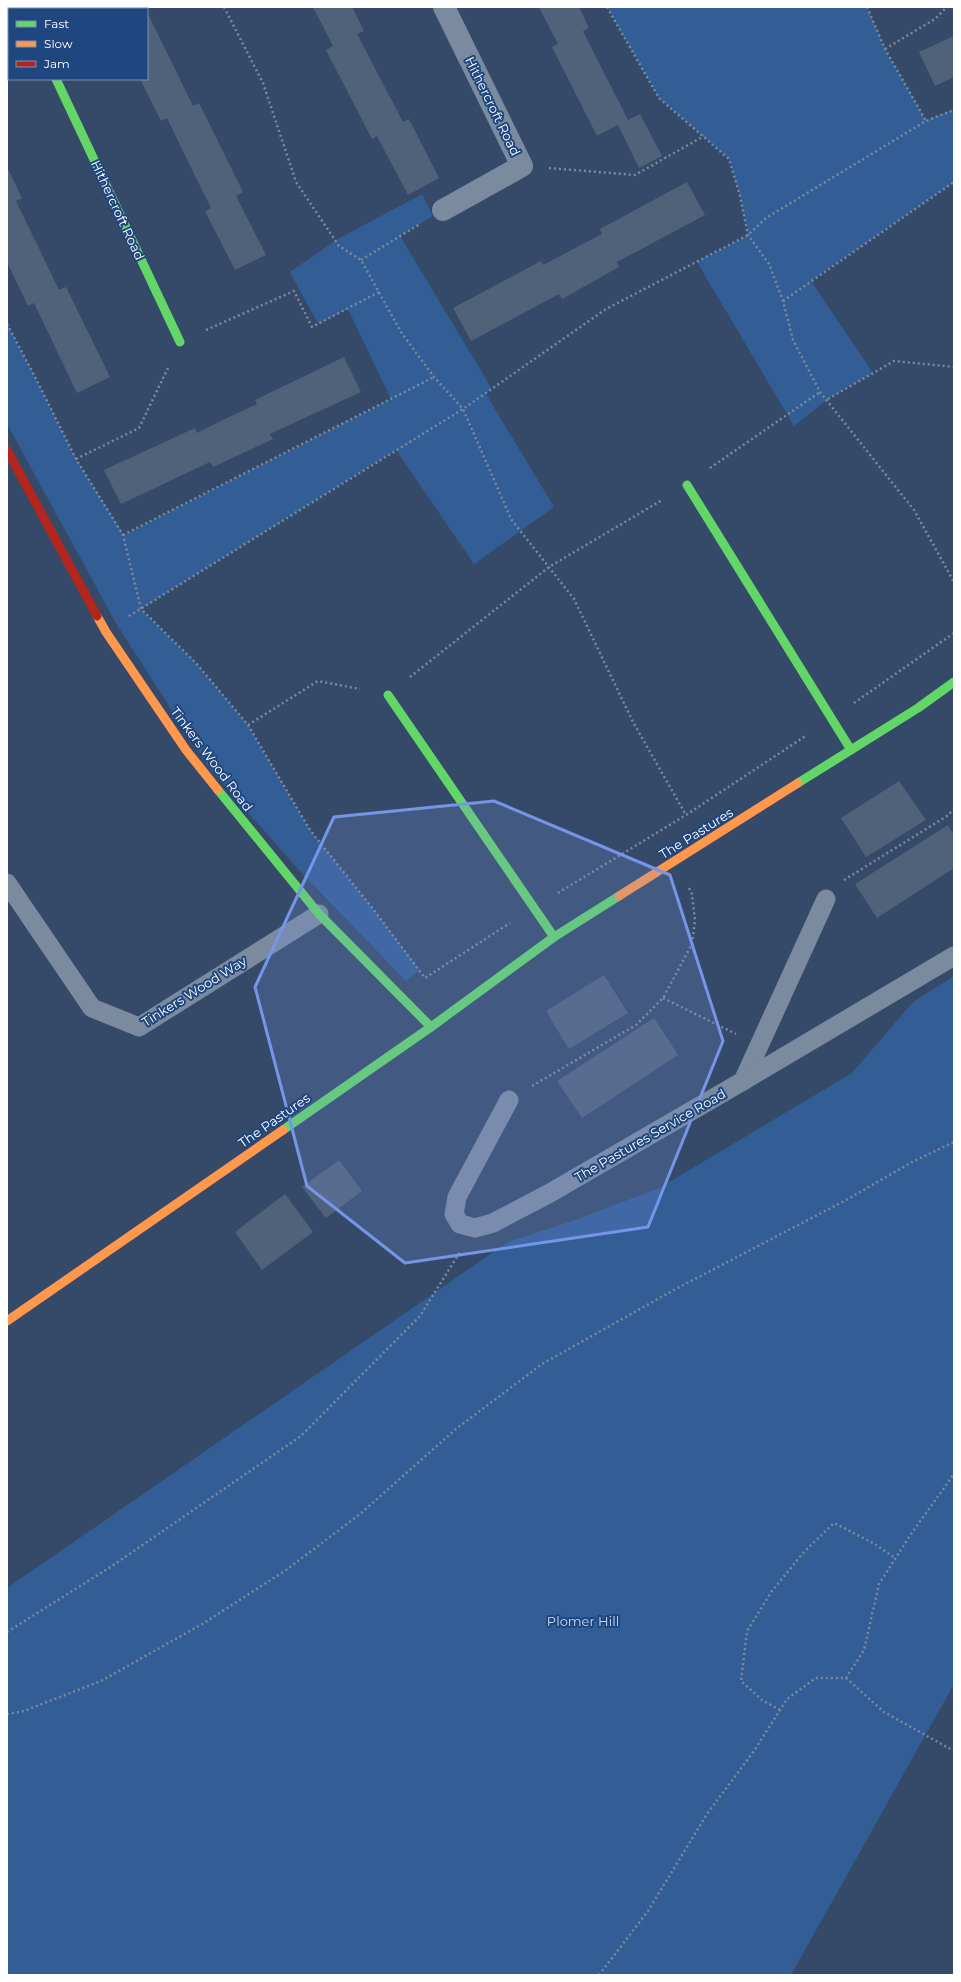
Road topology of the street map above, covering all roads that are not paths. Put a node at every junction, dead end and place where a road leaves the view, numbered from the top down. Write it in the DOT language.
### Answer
graph roads {
  1 [pos="444,7"];
  2 [pos="56,80"];
  3 [pos="443,210"];
  4 [pos="180,342"];
  5 [pos="7,450"];
  6 [pos="687,485"];
  7 [pos="954,682"];
  8 [pos="388,695"];
  9 [pos="851,750"];
  10 [pos="7,883"];
  11 [pos="826,899"];
  12 [pos="319,914"];
  13 [pos="554,937"];
  14 [pos="954,956"];
  15 [pos="431,1027"];
  16 [pos="743,1081"];
  17 [pos="509,1100"];
  18 [pos="9,1315"];
  1 -- 3 [label="street, Hithercroft Road"];
  2 -- 4 [label="street, Hithercroft Road"];
  5 -- 12 [label="street, Tinkers Wood Road"];
  6 -- 9 [label="street"];
  7 -- 9 [label="street, The Pastures"];
  8 -- 13 [label="street"];
  9 -- 13 [label="street, The Pastures"];
  10 -- 12 [label="lane, Tinkers Wood Way"];
  11 -- 16 [label="lane"];
  12 -- 15 [label="street, Tinkers Wood Road"];
  13 -- 15 [label="street, The Pastures"];
  14 -- 16 [label="lane, The Pastures Service Road"];
  15 -- 18 [label="street, The Pastures"];
  16 -- 17 [label="lane, The Pastures Service Road"];
}
